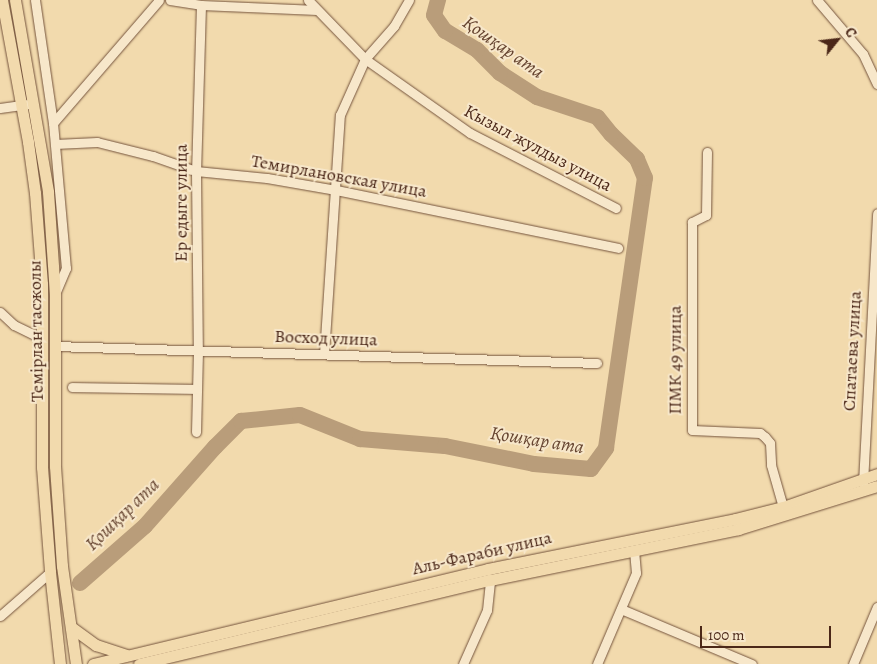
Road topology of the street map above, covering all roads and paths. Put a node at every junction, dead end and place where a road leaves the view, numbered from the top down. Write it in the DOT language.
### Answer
graph roads {
  1 [pos="2,0"];
  2 [pos="15,0"];
  3 [pos="35,0"];
  4 [pos="159,0"];
  5 [pos="170,0"];
  6 [pos="308,0"];
  7 [pos="408,0"];
  8 [pos="817,0"];
  9 [pos="201,5"];
  10 [pos="317,10"];
  11 [pos="365,59"];
  12 [pos="877,84"];
  13 [pos="34,103"];
  14 [pos="21,105"];
  15 [pos="0,108"];
  16 [pos="54,123"];
  17 [pos="55,144"];
  18 [pos="706,152"];
  19 [pos="196,171"];
  20 [pos="336,190"];
  21 [pos="616,208"];
  22 [pos="877,213"];
  23 [pos="618,248"];
  24 [pos="55,295"];
  25 [pos="0,312"];
  26 [pos="41,338"];
  27 [pos="54,346"];
  28 [pos="198,352"];
  29 [pos="324,354"];
  30 [pos="597,363"];
  31 [pos="72,387"];
  32 [pos="196,390"];
  33 [pos="196,432"];
  34 [pos="877,474"];
  35 [pos="863,485"];
  36 [pos="877,486"];
  37 [pos="782,507"];
  38 [pos="634,550"];
  39 [pos="50,572"];
  40 [pos="490,580"];
  41 [pos="877,607"];
  42 [pos="622,608"];
  43 [pos="0,616"];
  44 [pos="71,627"];
  45 [pos="729,654"];
  46 [pos="126,655"];
  47 [pos="177,660"];
  48 [pos="60,664"];
  49 [pos="76,664"];
  50 [pos="93,664"];
  51 [pos="139,664"];
  52 [pos="463,664"];
  53 [pos="597,664"];
  54 [pos="724,664"];
  55 [pos="752,664"];
  56 [pos="853,664"];
  1 -- 14 [label="main road, Темірлан тасжолы"];
  2 -- 13 [label="main road, Темірлан тасжолы"];
  3 -- 16 [label="street"];
  4 -- 16 [label="street"];
  5 -- 9 [label="street"];
  6 -- 10 [label="street, Кызыл жулдыз улица"];
  7 -- 11 [label="street"];
  8 -- 12 [label="street"];
  9 -- 10 [label="street"];
  9 -- 19 [label="street, Ер едыге улица"];
  10 -- 11 [label="street, Кызыл жулдыз улица"];
  11 -- 20 [label="street"];
  11 -- 21 [label="street, Кызыл жулдыз улица"];
  13 -- 14 [label="street"];
  13 -- 24 [label="main road, Темірлан тасжолы"];
  14 -- 15 [label="street"];
  14 -- 26 [label="main road, Темірлан тасжолы"];
  16 -- 17 [label="street"];
  17 -- 19 [label="street, Темирлановская улица"];
  17 -- 24 [label="street"];
  18 -- 37 [label="street, ПМК 49 улица"];
  19 -- 20 [label="street, Темирлановская улица"];
  19 -- 28 [label="street, Ер едыге улица"];
  20 -- 23 [label="street, Темирлановская улица"];
  20 -- 29 [label="street"];
  22 -- 35 [label="street, Спатаева улица"];
  24 -- 27 [label="main road, Темірлан тасжолы"];
  25 -- 26 [label="street"];
  26 -- 39 [label="main road, Темірлан тасжолы"];
  27 -- 28 [label="street, Восход улица"];
  27 -- 44 [label="main road, Темірлан тасжолы"];
  28 -- 29 [label="street, Восход улица"];
  28 -- 32 [label="street, Ер едыге улица"];
  29 -- 30 [label="street, Восход улица"];
  31 -- 32 [label="street"];
  32 -- 33 [label="street, Ер едыге улица"];
  34 -- 35 [label="main road, Аль-Фараби улица"];
  35 -- 36 [label="main road, Аль-Фараби улица"];
  35 -- 37 [label="main road, Аль-Фараби улица"];
  35 -- 38 [label="main road, Аль-Фараби улица"];
  37 -- 46 [label="main road, Аль-Фараби улица"];
  38 -- 40 [label="main road, Аль-Фараби улица"];
  38 -- 42 [label="street"];
  39 -- 43 [label="street"];
  39 -- 48 [label="main road, Темірлан тасжолы"];
  40 -- 47 [label="main road, Аль-Фараби улица"];
  40 -- 52 [label="street"];
  41 -- 56 [label="street"];
  42 -- 45 [label="street"];
  42 -- 53 [label="street"];
  44 -- 46 [label="main road"];
  44 -- 49 [label="main road, Темірлан тасжолы"];
  45 -- 54 [label="street"];
  45 -- 55 [label="street"];
  46 -- 50 [label="main road, Аль-Фараби улица"];
  47 -- 51 [label="main road, Аль-Фараби улица"];
}
